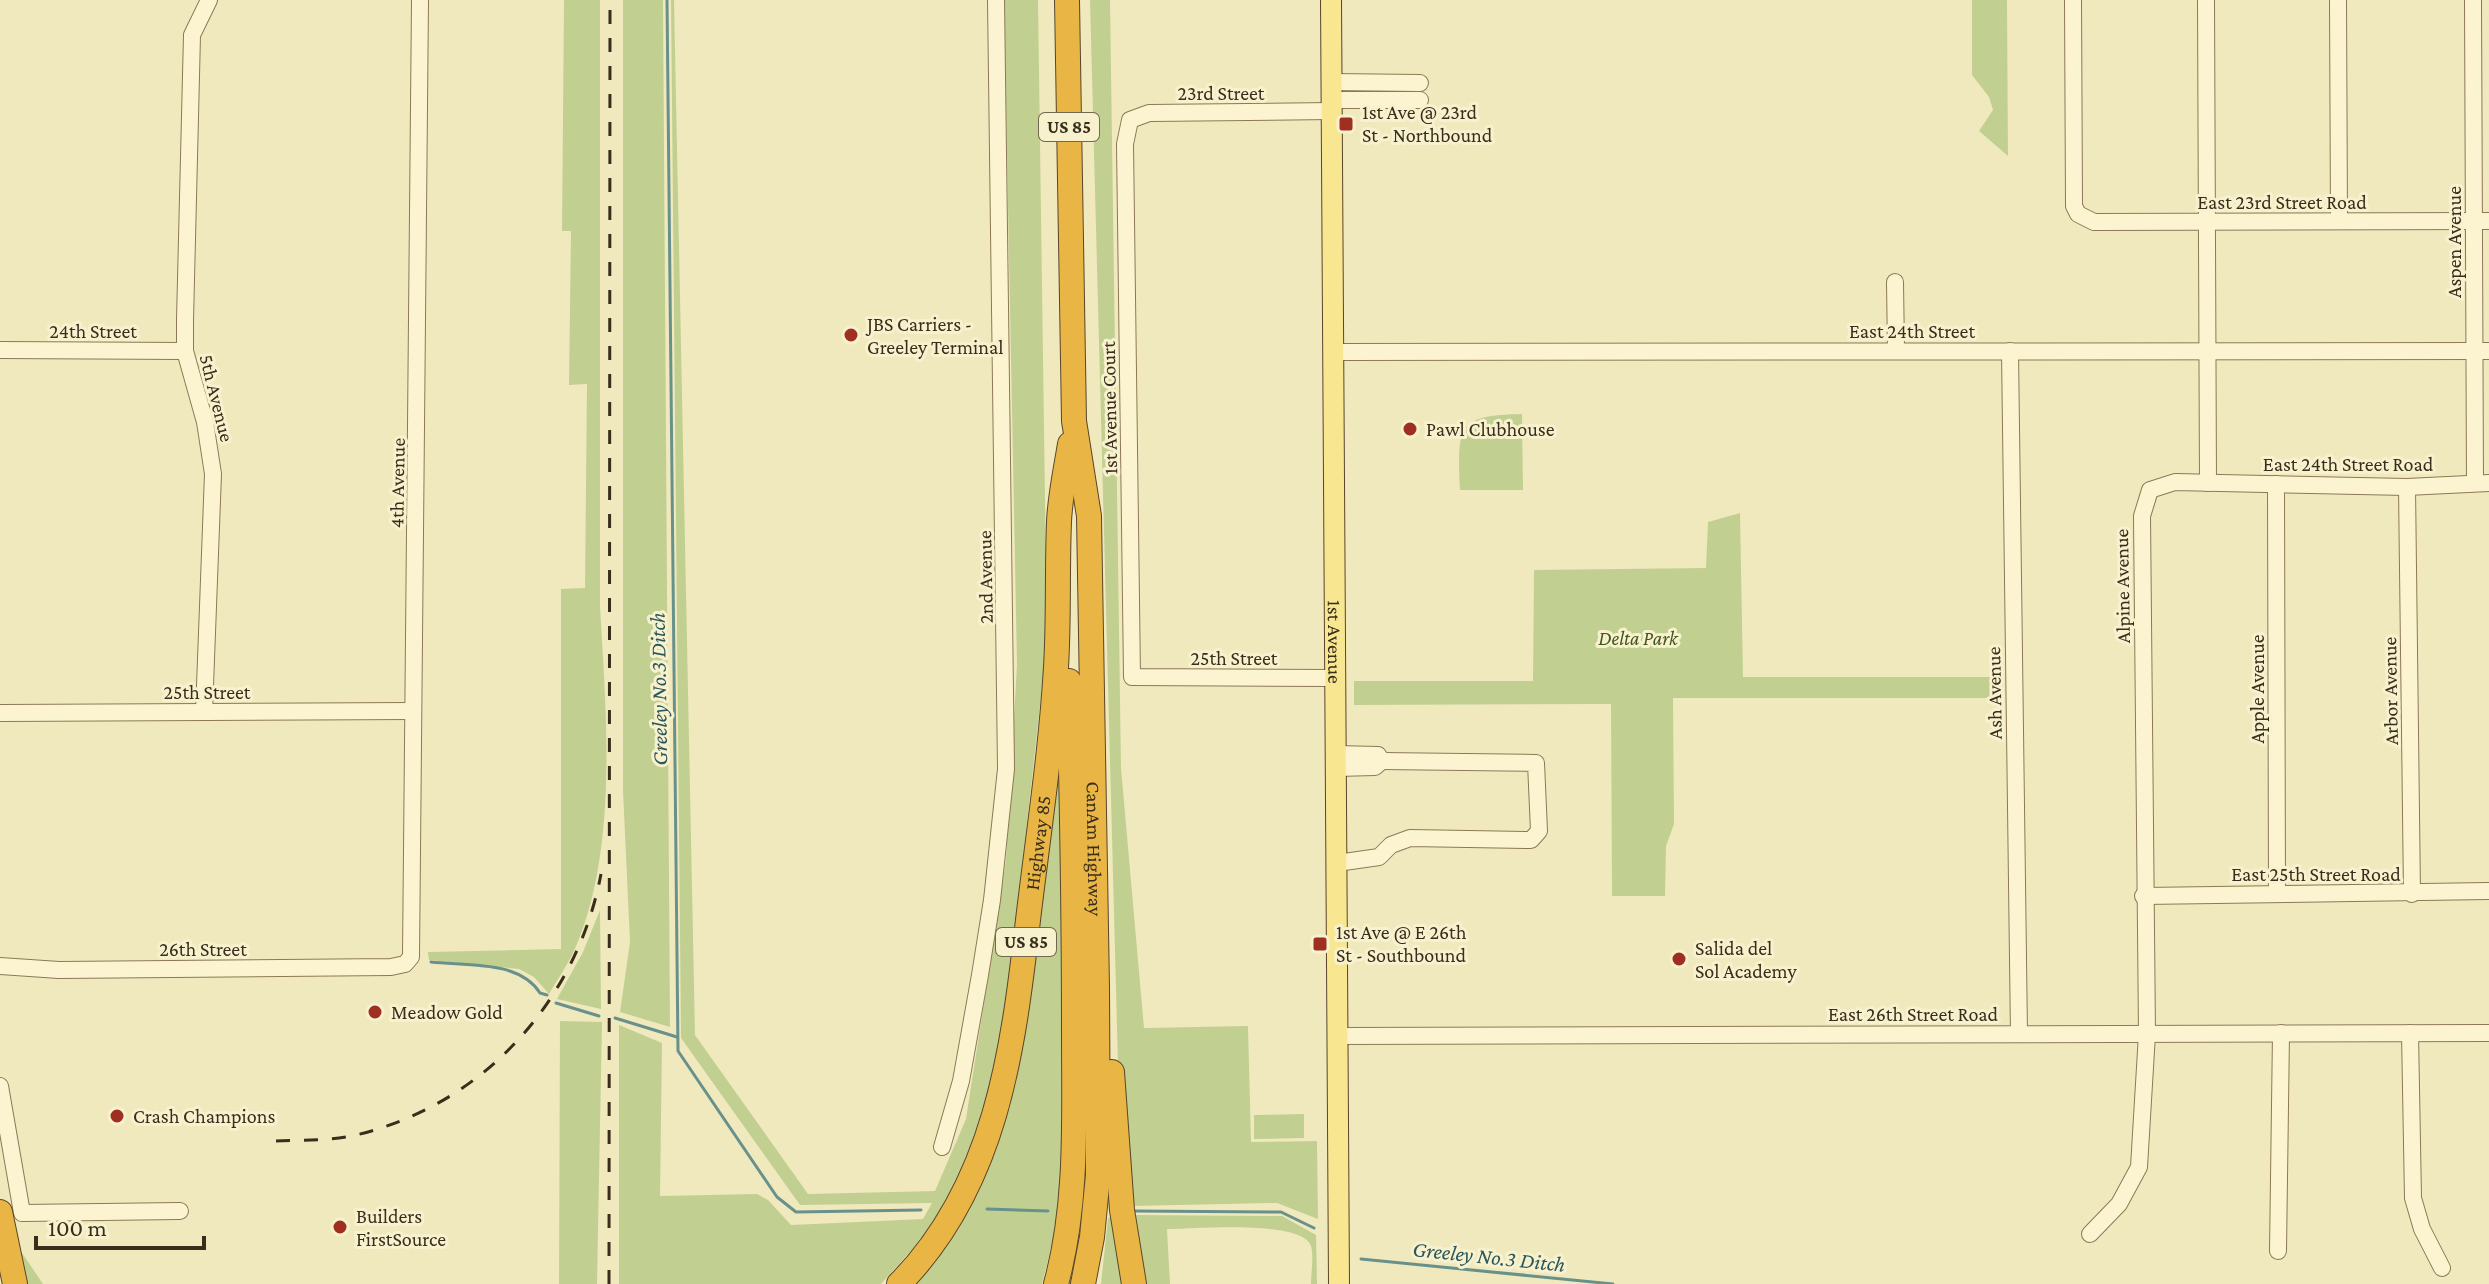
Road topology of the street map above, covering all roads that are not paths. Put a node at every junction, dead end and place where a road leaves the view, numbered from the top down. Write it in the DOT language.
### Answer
graph roads {
  1 [pos="209,0"];
  2 [pos="420,0"];
  3 [pos="996,0"];
  4 [pos="1067,0"];
  5 [pos="1331,0"];
  6 [pos="2073,0"];
  7 [pos="2206,0"];
  8 [pos="2338,0"];
  9 [pos="2473,0"];
  10 [pos="2481,81"];
  11 [pos="1420,91"];
  12 [pos="1332,98"];
  13 [pos="1125,138"];
  14 [pos="2339,221"];
  15 [pos="2482,221"];
  16 [pos="2206,222"];
  17 [pos="1895,282"];
  18 [pos="0,350"];
  19 [pos="185,351"];
  20 [pos="1896,351"];
  21 [pos="2010,351"];
  22 [pos="2207,351"];
  23 [pos="2481,351"];
  24 [pos="1336,352"];
  25 [pos="1074,421"];
  26 [pos="2208,483"];
  27 [pos="2482,483"];
  28 [pos="2276,484"];
  29 [pos="2407,487"];
  30 [pos="1060,572"];
  31 [pos="1132,677"];
  32 [pos="1336,678"];
  33 [pos="1092,708"];
  34 [pos="413,711"];
  35 [pos="204,712"];
  36 [pos="0,713"];
  37 [pos="1336,761"];
  38 [pos="1337,863"];
  39 [pos="2489,891"];
  40 [pos="2277,894"];
  41 [pos="2412,894"];
  42 [pos="2143,896"];
  43 [pos="405,964"];
  44 [pos="0,966"];
  45 [pos="1097,988"];
  46 [pos="2281,1033"];
  47 [pos="2410,1033"];
  48 [pos="2489,1033"];
  49 [pos="2019,1034"];
  50 [pos="2147,1034"];
  51 [pos="1337,1036"];
  52 [pos="0,1086"];
  53 [pos="942,1147"];
  54 [pos="180,1211"];
  55 [pos="11,1213"];
  56 [pos="2090,1234"];
  57 [pos="2278,1251"];
  58 [pos="2442,1268"];
  59 [pos="15,1284"];
  60 [pos="899,1284"];
  61 [pos="1056,1284"];
  62 [pos="1083,1284"];
  63 [pos="1134,1284"];
  64 [pos="1339,1284"];
  1 -- 19 [label="street, 5th Avenue"];
  2 -- 34 [label="street, 4th Avenue"];
  3 -- 53 [label="street, 2nd Avenue"];
  4 -- 25 [label="highway, Highway 85 / US 85"];
  5 -- 12 [label="main road, 1st Avenue"];
  6 -- 16 [label="street, East 23rd Street Road"];
  7 -- 16 [label="street"];
  8 -- 14 [label="street"];
  9 -- 10 [label="street, Aspen Avenue"];
  10 -- 15 [label="street, Aspen Avenue"];
  11 -- 12 [label="street"];
  12 -- 13 [label="street, 23rd Street"];
  12 -- 24 [label="main road, 1st Avenue"];
  13 -- 31 [label="street, 1st Avenue Court"];
  14 -- 15 [label="street, East 23rd Street Road"];
  14 -- 16 [label="street, East 23rd Street Road"];
  15 -- 23 [label="street, Aspen Avenue"];
  16 -- 22 [label="street"];
  17 -- 20 [label="street"];
  18 -- 19 [label="street, 24th Street"];
  19 -- 35 [label="street, 5th Avenue"];
  20 -- 21 [label="street, East 24th Street"];
  20 -- 24 [label="street, East 24th Street"];
  21 -- 22 [label="street, East 24th Street"];
  21 -- 49 [label="street, Ash Avenue"];
  22 -- 23 [label="street, East 24th Street"];
  22 -- 26 [label="street"];
  23 -- 27 [label="street, Aspen Avenue"];
  24 -- 32 [label="main road, 1st Avenue"];
  25 -- 30 [label="highway, Highway 85 / US 85"];
  25 -- 33 [label="highway, Highway 85 / US 85"];
  26 -- 28 [label="street, East 24th Street Road"];
  26 -- 42 [label="street, Alpine Avenue"];
  27 -- 29 [label="street, East 24th Street Road"];
  28 -- 29 [label="street, East 24th Street Road"];
  28 -- 40 [label="street, Apple Avenue"];
  29 -- 41 [label="street, Arbor Avenue"];
  30 -- 60 [label="highway, Highway 85 / US 85"];
  30 -- 61 [label="highway"];
  31 -- 32 [label="street, 25th Street"];
  32 -- 37 [label="main road, 1st Avenue"];
  33 -- 45 [label="highway, CanAm Highway / US 85"];
  34 -- 35 [label="street, 25th Street"];
  34 -- 43 [label="street, 4th Avenue"];
  35 -- 36 [label="street, 25th Street"];
  37 -- 38 [label="main road, 1st Avenue"];
  37 -- 38 [label="street"];
  38 -- 51 [label="main road, 1st Avenue"];
  39 -- 41 [label="street, East 25th Street Road"];
  40 -- 41 [label="street, East 25th Street Road"];
  40 -- 42 [label="street, East 25th Street Road"];
  42 -- 50 [label="street, Alpine Avenue"];
  43 -- 44 [label="street, 26th Street"];
  45 -- 62 [label="highway, US 85"];
  45 -- 63 [label="highway"];
  46 -- 47 [label="street, East 26th Street Road"];
  46 -- 50 [label="street, East 26th Street Road"];
  46 -- 57 [label="street"];
  47 -- 48 [label="street, East 26th Street Road"];
  47 -- 58 [label="street"];
  49 -- 50 [label="street, East 26th Street Road"];
  49 -- 51 [label="street, East 26th Street Road"];
  50 -- 56 [label="street, Alpine Avenue"];
  51 -- 64 [label="main road, 1st Avenue"];
  52 -- 55 [label="street"];
  54 -- 55 [label="street"];
  55 -- 59 [label="highway"];
}
